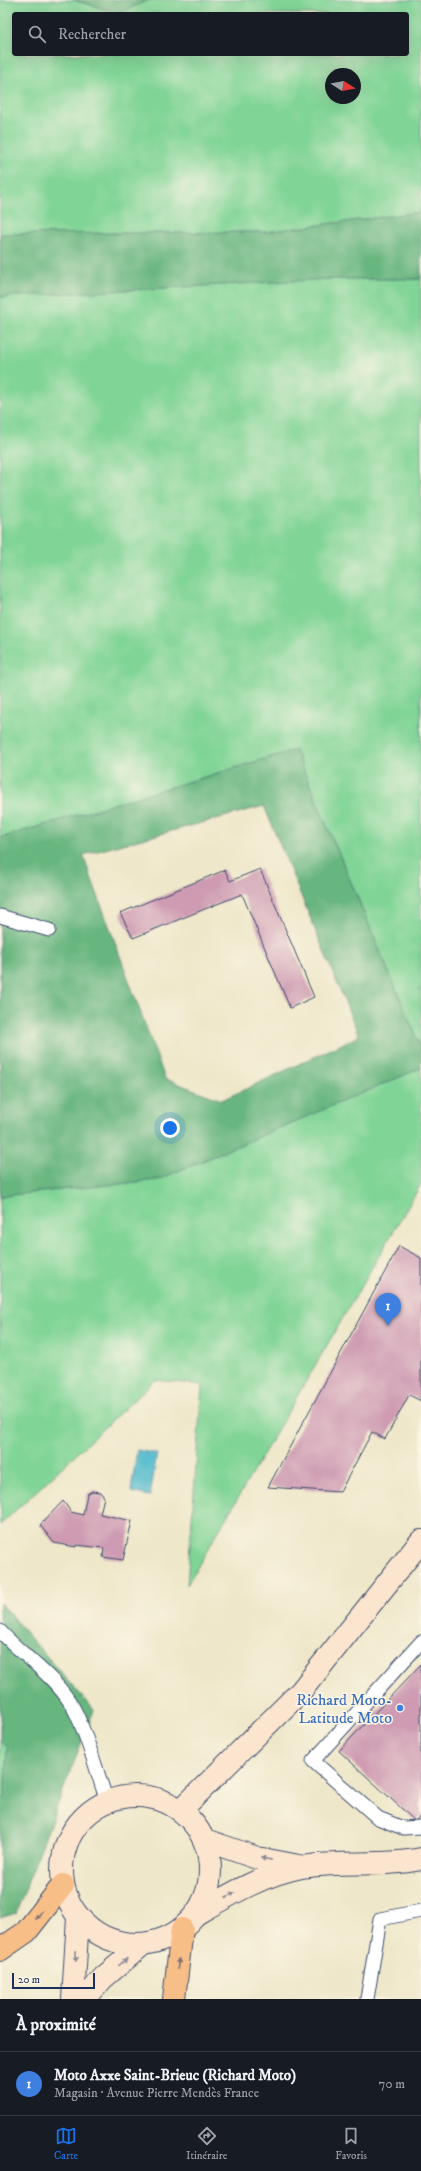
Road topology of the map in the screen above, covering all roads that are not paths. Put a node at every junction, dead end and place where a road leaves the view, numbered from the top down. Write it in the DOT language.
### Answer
graph roads {
  1 [pos="0,916"];
  2 [pos="49,930"];
  3 [pos="421,1541"];
  4 [pos="0,1631"];
  5 [pos="421,1642"];
  6 [pos="107,1801"];
  7 [pos="181,1810"];
  8 [pos="421,1827"];
  9 [pos="205,1840"];
  10 [pos="421,1859"];
  11 [pos="304,1867"];
  12 [pos="63,1885"];
  13 [pos="421,1911"];
  14 [pos="78,1917"];
  15 [pos="189,1921"];
  16 [pos="143,1944"];
  17 [pos="0,1950"];
  18 [pos="73,1999"];
  19 [pos="85,1999"];
  20 [pos="174,1999"];
  21 [pos="367,1999"];
  1 -- 2 [label="lane"];
  3 -- 7 [label="street"];
  4 -- 6 [label="lane"];
  5 -- 8 [label="lane"];
  6 -- 7 [label="street"];
  6 -- 12 [label="street"];
  7 -- 9 [label="street"];
  11 -- 9 [label="street, one-way"];
  9 -- 15 [label="street"];
  10 -- 11 [label="street"];
  15 -- 11 [label="street, one-way"];
  12 -- 14 [label="street"];
  12 -- 17 [label="highway, one-way"];
  13 -- 21 [label="lane"];
  14 -- 16 [label="street"];
  14 -- 18 [label="street, one-way"];
  15 -- 16 [label="street"];
  20 -- 15 [label="highway, one-way"];
  19 -- 16 [label="street, one-way"];
}
